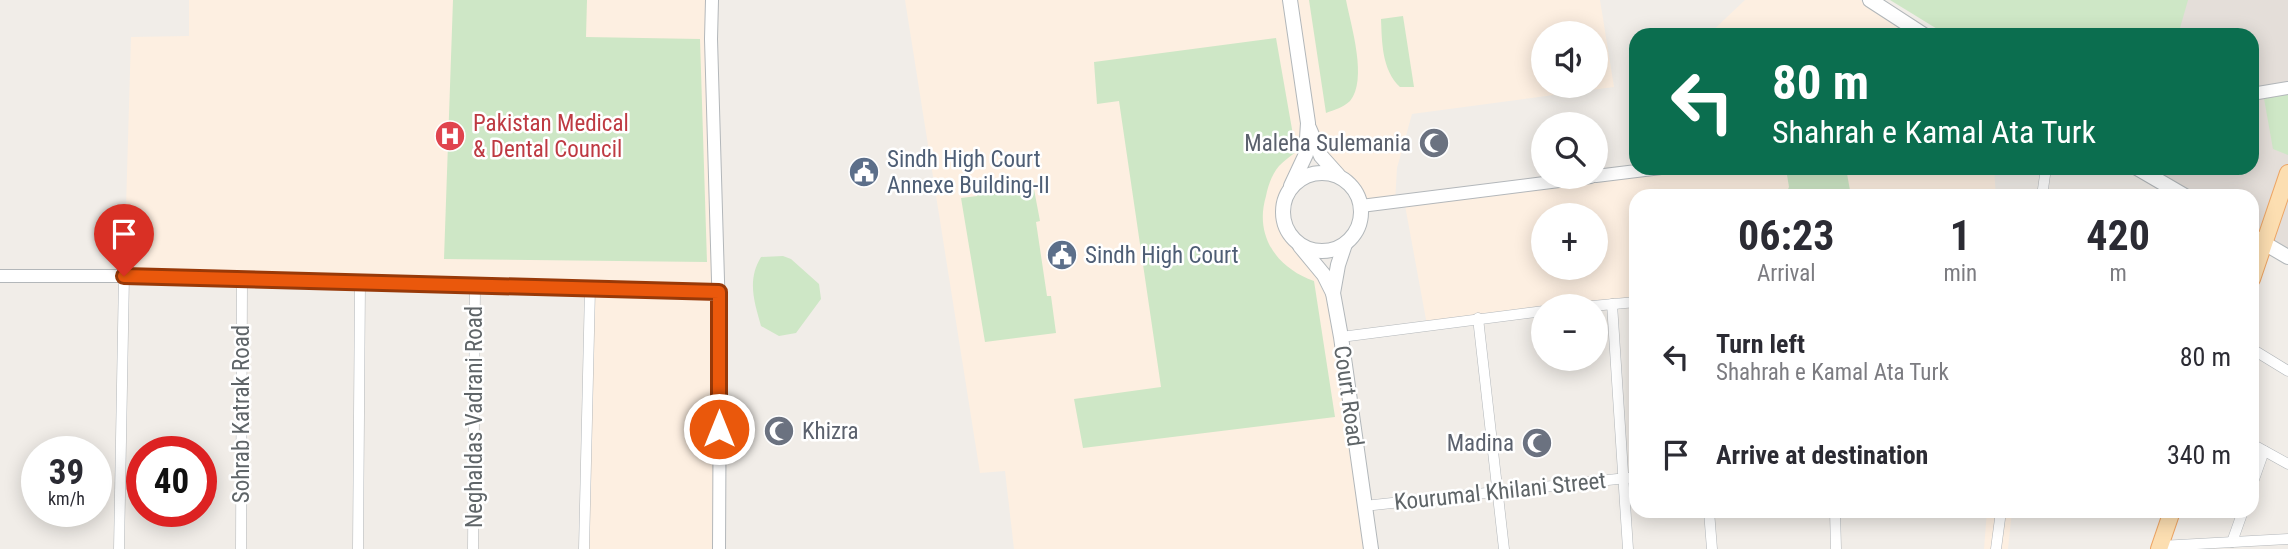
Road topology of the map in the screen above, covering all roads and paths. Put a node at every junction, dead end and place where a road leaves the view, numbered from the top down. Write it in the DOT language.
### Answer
graph roads {
  1 [pos="712,0"];
  2 [pos="1290,0"];
  3 [pos="1870,0"];
  4 [pos="1913,28"];
  5 [pos="2288,88"];
  6 [pos="2259,93"];
  7 [pos="1308,123"];
  8 [pos="1629,172"];
  9 [pos="2288,173"];
  10 [pos="1608,174"];
  11 [pos="2149,175"];
  12 [pos="1339,176"];
  13 [pos="1531,184"];
  14 [pos="2173,189"];
  15 [pos="1289,190"];
  16 [pos="1361,206"];
  17 [pos="2259,237"];
  18 [pos="1295,240"];
  19 [pos="2259,240"];
  20 [pos="1345,244"];
  21 [pos="2288,257"];
  22 [pos="0,276"];
  23 [pos="124,276"];
  24 [pos="242,280"];
  25 [pos="360,282"];
  26 [pos="475,286"];
  27 [pos="590,289"];
  28 [pos="719,292"];
  29 [pos="1333,293"];
  30 [pos="1629,303"];
  31 [pos="1608,304"];
  32 [pos="1612,304"];
  33 [pos="1531,312"];
  34 [pos="1478,318"];
  35 [pos="1341,337"];
  36 [pos="2259,353"];
  37 [pos="2288,371"];
  38 [pos="2259,448"];
  39 [pos="2264,451"];
  40 [pos="2288,464"];
  41 [pos="2259,465"];
  42 [pos="1623,478"];
  43 [pos="1629,478"];
  44 [pos="1498,492"];
  45 [pos="1364,506"];
  46 [pos="1710,518"];
  47 [pos="1835,518"];
  48 [pos="1999,518"];
  49 [pos="2170,518"];
  50 [pos="2241,518"];
  51 [pos="2288,539"];
  52 [pos="2232,542"];
  53 [pos="2159,548"];
  54 [pos="120,549"];
  55 [pos="241,549"];
  56 [pos="358,549"];
  57 [pos="473,549"];
  58 [pos="584,549"];
  59 [pos="719,549"];
  60 [pos="1371,549"];
  61 [pos="1504,549"];
  62 [pos="1628,549"];
  63 [pos="1712,549"];
  64 [pos="1836,549"];
  65 [pos="1996,549"];
  1 -- 28 [label="street"];
  2 -- 7 [label="main road"];
  3 -- 4 [label="main road"];
  5 -- 6 [label="street"];
  7 -- 12 [label="main road"];
  7 -- 15 [label="main road"];
  8 -- 10 [label="street"];
  9 -- 17 [label="main road"];
  11 -- 14 [label="main road"];
  12 -- 15 [label="main road"];
  12 -- 16 [label="main road"];
  13 -- 16 [label="street"];
  15 -- 18 [label="main road"];
  16 -- 20 [label="main road"];
  18 -- 20 [label="main road"];
  18 -- 29 [label="main road"];
  19 -- 21 [label="main road"];
  20 -- 29 [label="main road, Court Road"];
  22 -- 23 [label="street"];
  23 -- 24 [label="street"];
  23 -- 54 [label="street"];
  24 -- 25 [label="street"];
  24 -- 55 [label="street, Sohrab Katrak Road"];
  25 -- 26 [label="street"];
  25 -- 56 [label="street"];
  26 -- 27 [label="street"];
  26 -- 57 [label="street, Neghaldas Vadrani Road"];
  27 -- 28 [label="street"];
  27 -- 58 [label="street"];
  28 -- 59 [label="street"];
  29 -- 35 [label="main road, Court Road"];
  30 -- 32 [label="street"];
  31 -- 32 [label="street"];
  32 -- 42 [label="street"];
  33 -- 34 [label="street"];
  34 -- 35 [label="street"];
  34 -- 44 [label="street"];
  35 -- 45 [label="main road, Court Road"];
  36 -- 37 [label="street"];
  38 -- 39 [label="street"];
  39 -- 40 [label="street"];
  39 -- 41 [label="street"];
  42 -- 43 [label="street, Kourumal Khilani Street"];
  42 -- 44 [label="street, Kourumal Khilani Street"];
  42 -- 62 [label="street"];
  44 -- 45 [label="street, Kourumal Khilani Street"];
  44 -- 61 [label="street"];
  45 -- 60 [label="main road, Court Road"];
  46 -- 63 [label="street"];
  47 -- 64 [label="street"];
  48 -- 65 [label="street"];
  49 -- 53 [label="main road"];
  50 -- 52 [label="street"];
  51 -- 52 [label="street"];
  52 -- 53 [label="street"];
}
